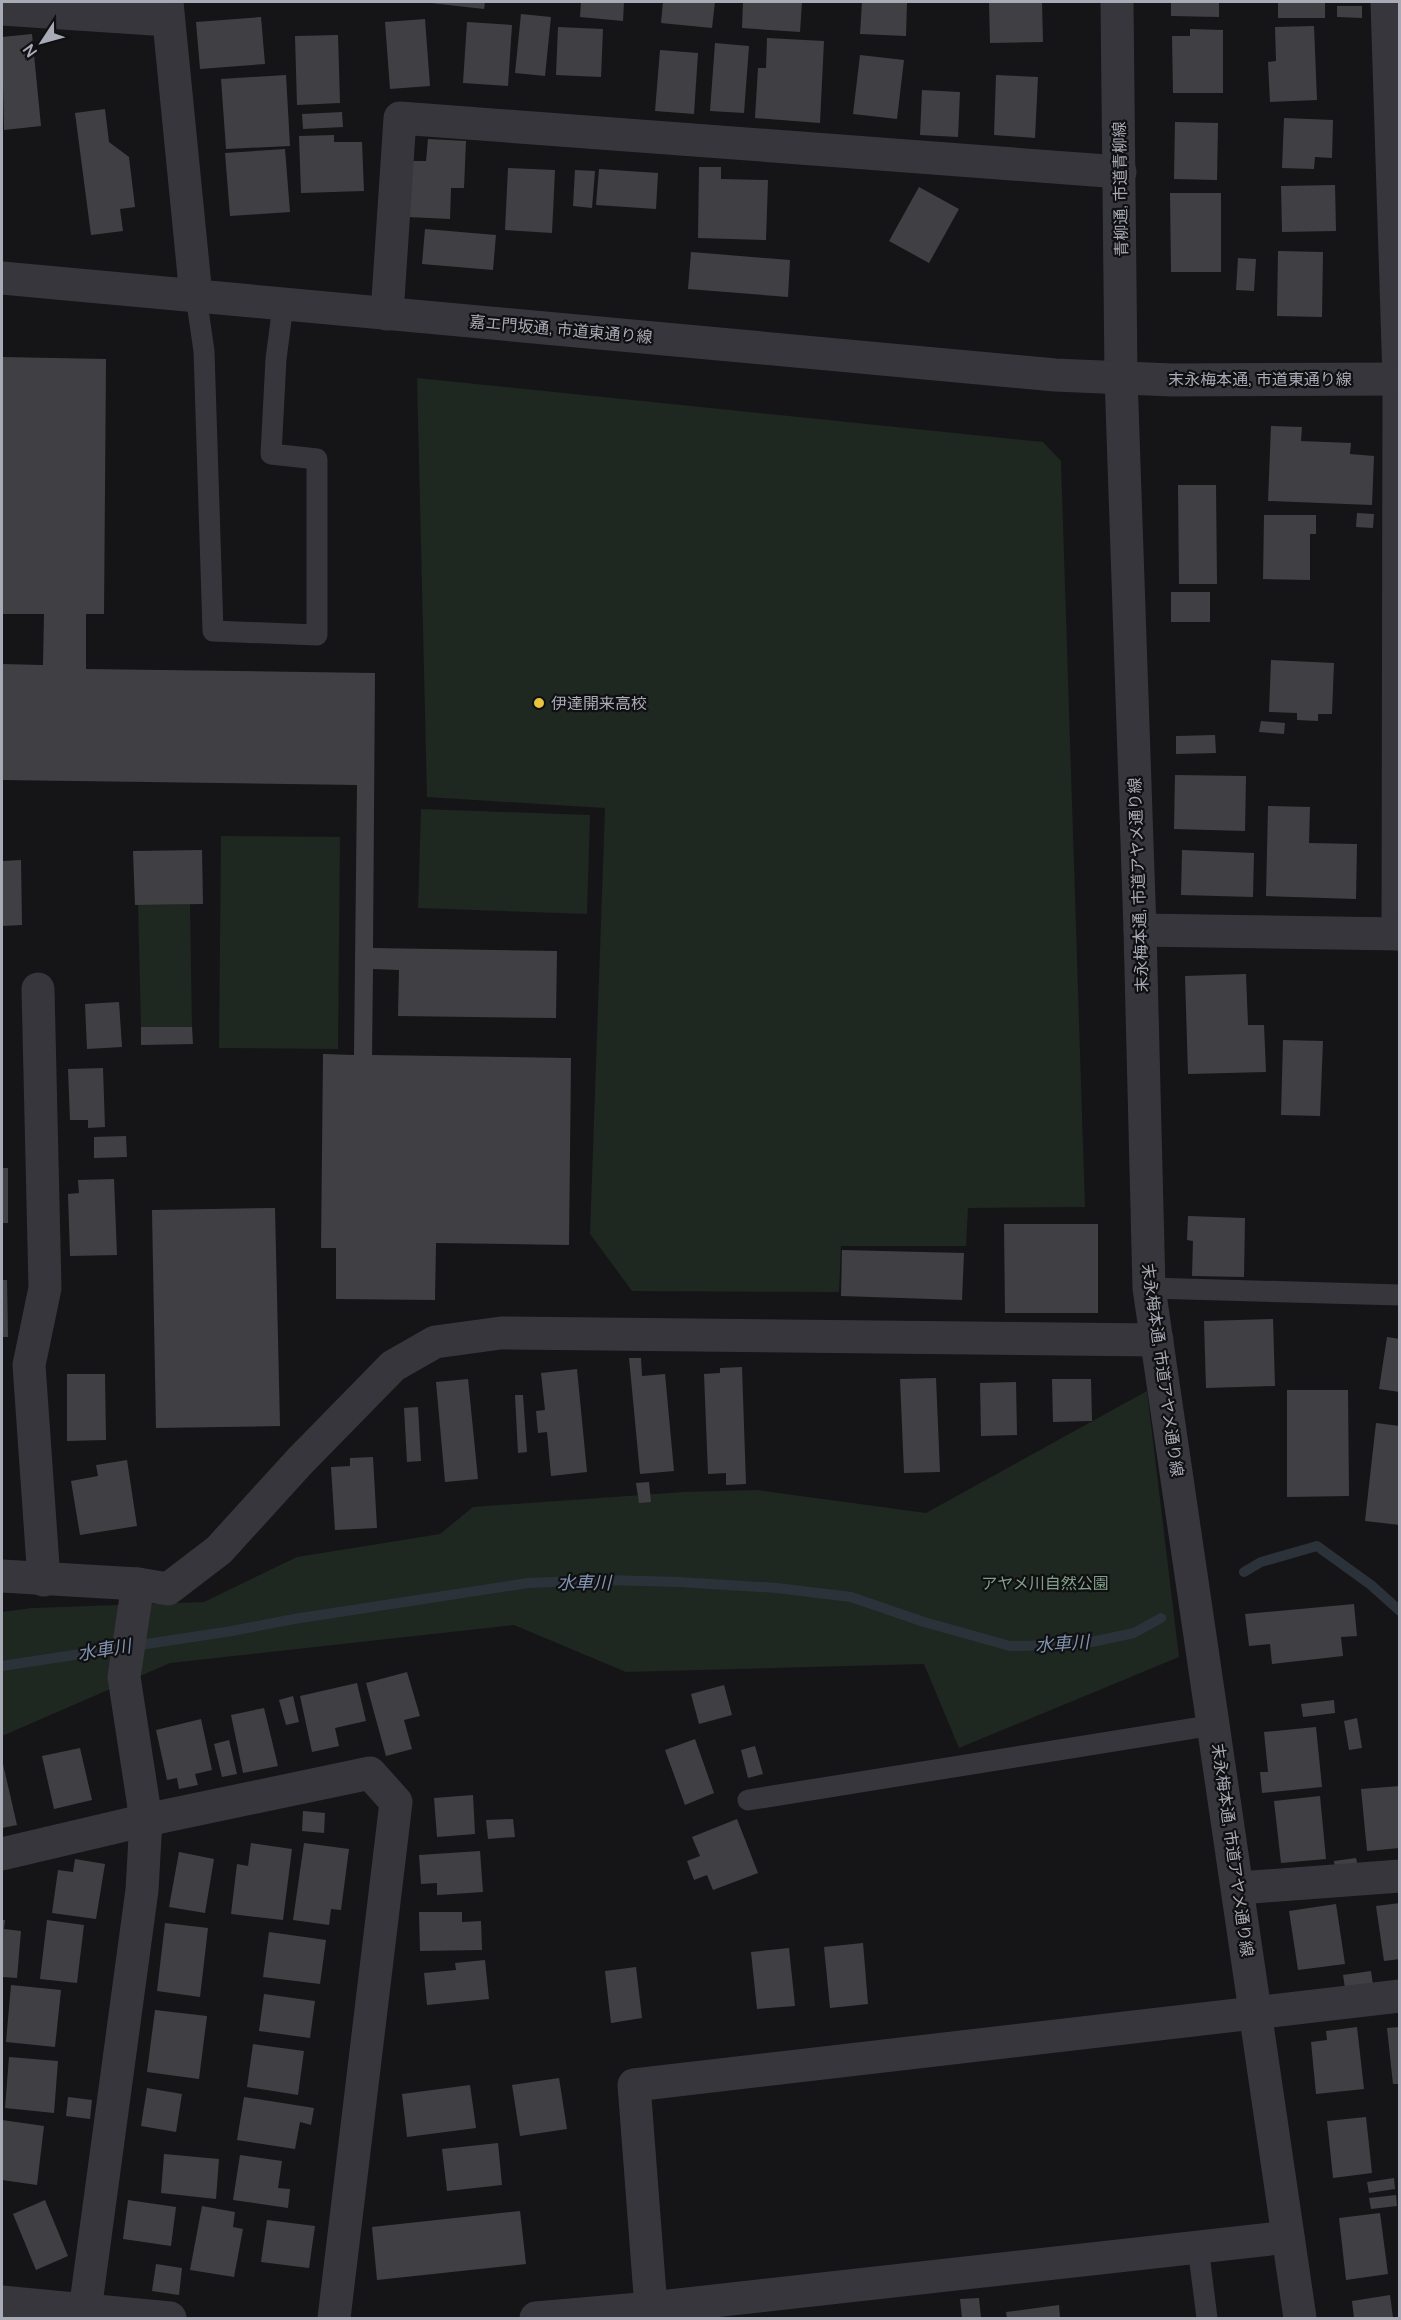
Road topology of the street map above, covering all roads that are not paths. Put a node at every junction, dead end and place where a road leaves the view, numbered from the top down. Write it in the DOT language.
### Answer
graph roads {
  1 [pos="1117,2"];
  2 [pos="2,9"];
  3 [pos="167,11"];
  4 [pos="1392,13"];
  5 [pos="1120,172"];
  6 [pos="2,278"];
  7 [pos="196,296"];
  8 [pos="283,305"];
  9 [pos="387,314"];
  10 [pos="1121,376"];
  11 [pos="1399,379"];
  12 [pos="1140,930"];
  13 [pos="1399,934"];
  14 [pos="38,989"];
  15 [pos="1149,1288"];
  16 [pos="1400,1294"];
  17 [pos="1157,1340"];
  18 [pos="2,1576"];
  19 [pos="44,1580"];
  20 [pos="138,1584"];
  21 [pos="1214,1725"];
  22 [pos="747,1800"];
  23 [pos="146,1820"];
  24 [pos="2,1854"];
  25 [pos="1400,1876"];
  26 [pos="1239,1888"];
  27 [pos="1400,1996"];
  28 [pos="1256,2012"];
  29 [pos="1288,2237"];
  30 [pos="1198,2247"];
  31 [pos="2,2302"];
  32 [pos="652,2313"];
  33 [pos="85,2314"];
  34 [pos="170,2319"];
  35 [pos="334,2319"];
  36 [pos="536,2319"];
  37 [pos="1207,2319"];
  38 [pos="1300,2319"];
  1 -- 5 [label="street, 青柳通, 市道青柳線"];
  2 -- 3 [label="street"];
  3 -- 7 [label="street"];
  4 -- 11 [label="street"];
  5 -- 9 [label="street"];
  5 -- 10 [label="street, 青柳通, 市道青柳線"];
  6 -- 7 [label="street, 嘉エ門坂通, 市道東通り線"];
  7 -- 8 [label="street, 嘉エ門坂通, 市道東通り線"];
  7 -- 8 [label="lane"];
  8 -- 9 [label="street, 嘉エ門坂通, 市道東通り線"];
  9 -- 10 [label="street, 嘉エ門坂通, 市道東通り線"];
  10 -- 11 [label="street, 末永梅本通, 市道東通り線"];
  10 -- 12 [label="street, 末永梅本通, 市道アヤメ通り線"];
  11 -- 13 [label="street"];
  12 -- 13 [label="street"];
  12 -- 15 [label="street, 末永梅本通, 市道アヤメ通り線"];
  14 -- 19 [label="street"];
  15 -- 16 [label="lane"];
  15 -- 17 [label="street, 末永梅本通, 市道アヤメ通り線"];
  17 -- 20 [label="street"];
  17 -- 21 [label="street, 末永梅本通, 市道アヤメ通り線"];
  18 -- 19 [label="street"];
  19 -- 20 [label="street"];
  20 -- 23 [label="street"];
  21 -- 22 [label="lane"];
  21 -- 26 [label="street, 末永梅本通, 市道アヤメ通り線"];
  23 -- 24 [label="street"];
  23 -- 33 [label="street"];
  23 -- 35 [label="street"];
  25 -- 26 [label="street"];
  26 -- 28 [label="street, 末永梅本通, 市道アヤメ通り線"];
  27 -- 28 [label="street"];
  28 -- 29 [label="street, 末永梅本通, 市道アヤメ通り線"];
  28 -- 32 [label="street"];
  29 -- 30 [label="street"];
  29 -- 38 [label="street, 末永梅本通, 市道アヤメ通り線"];
  30 -- 32 [label="street"];
  30 -- 37 [label="lane"];
  31 -- 33 [label="street"];
  32 -- 36 [label="street"];
  33 -- 34 [label="street"];
}
